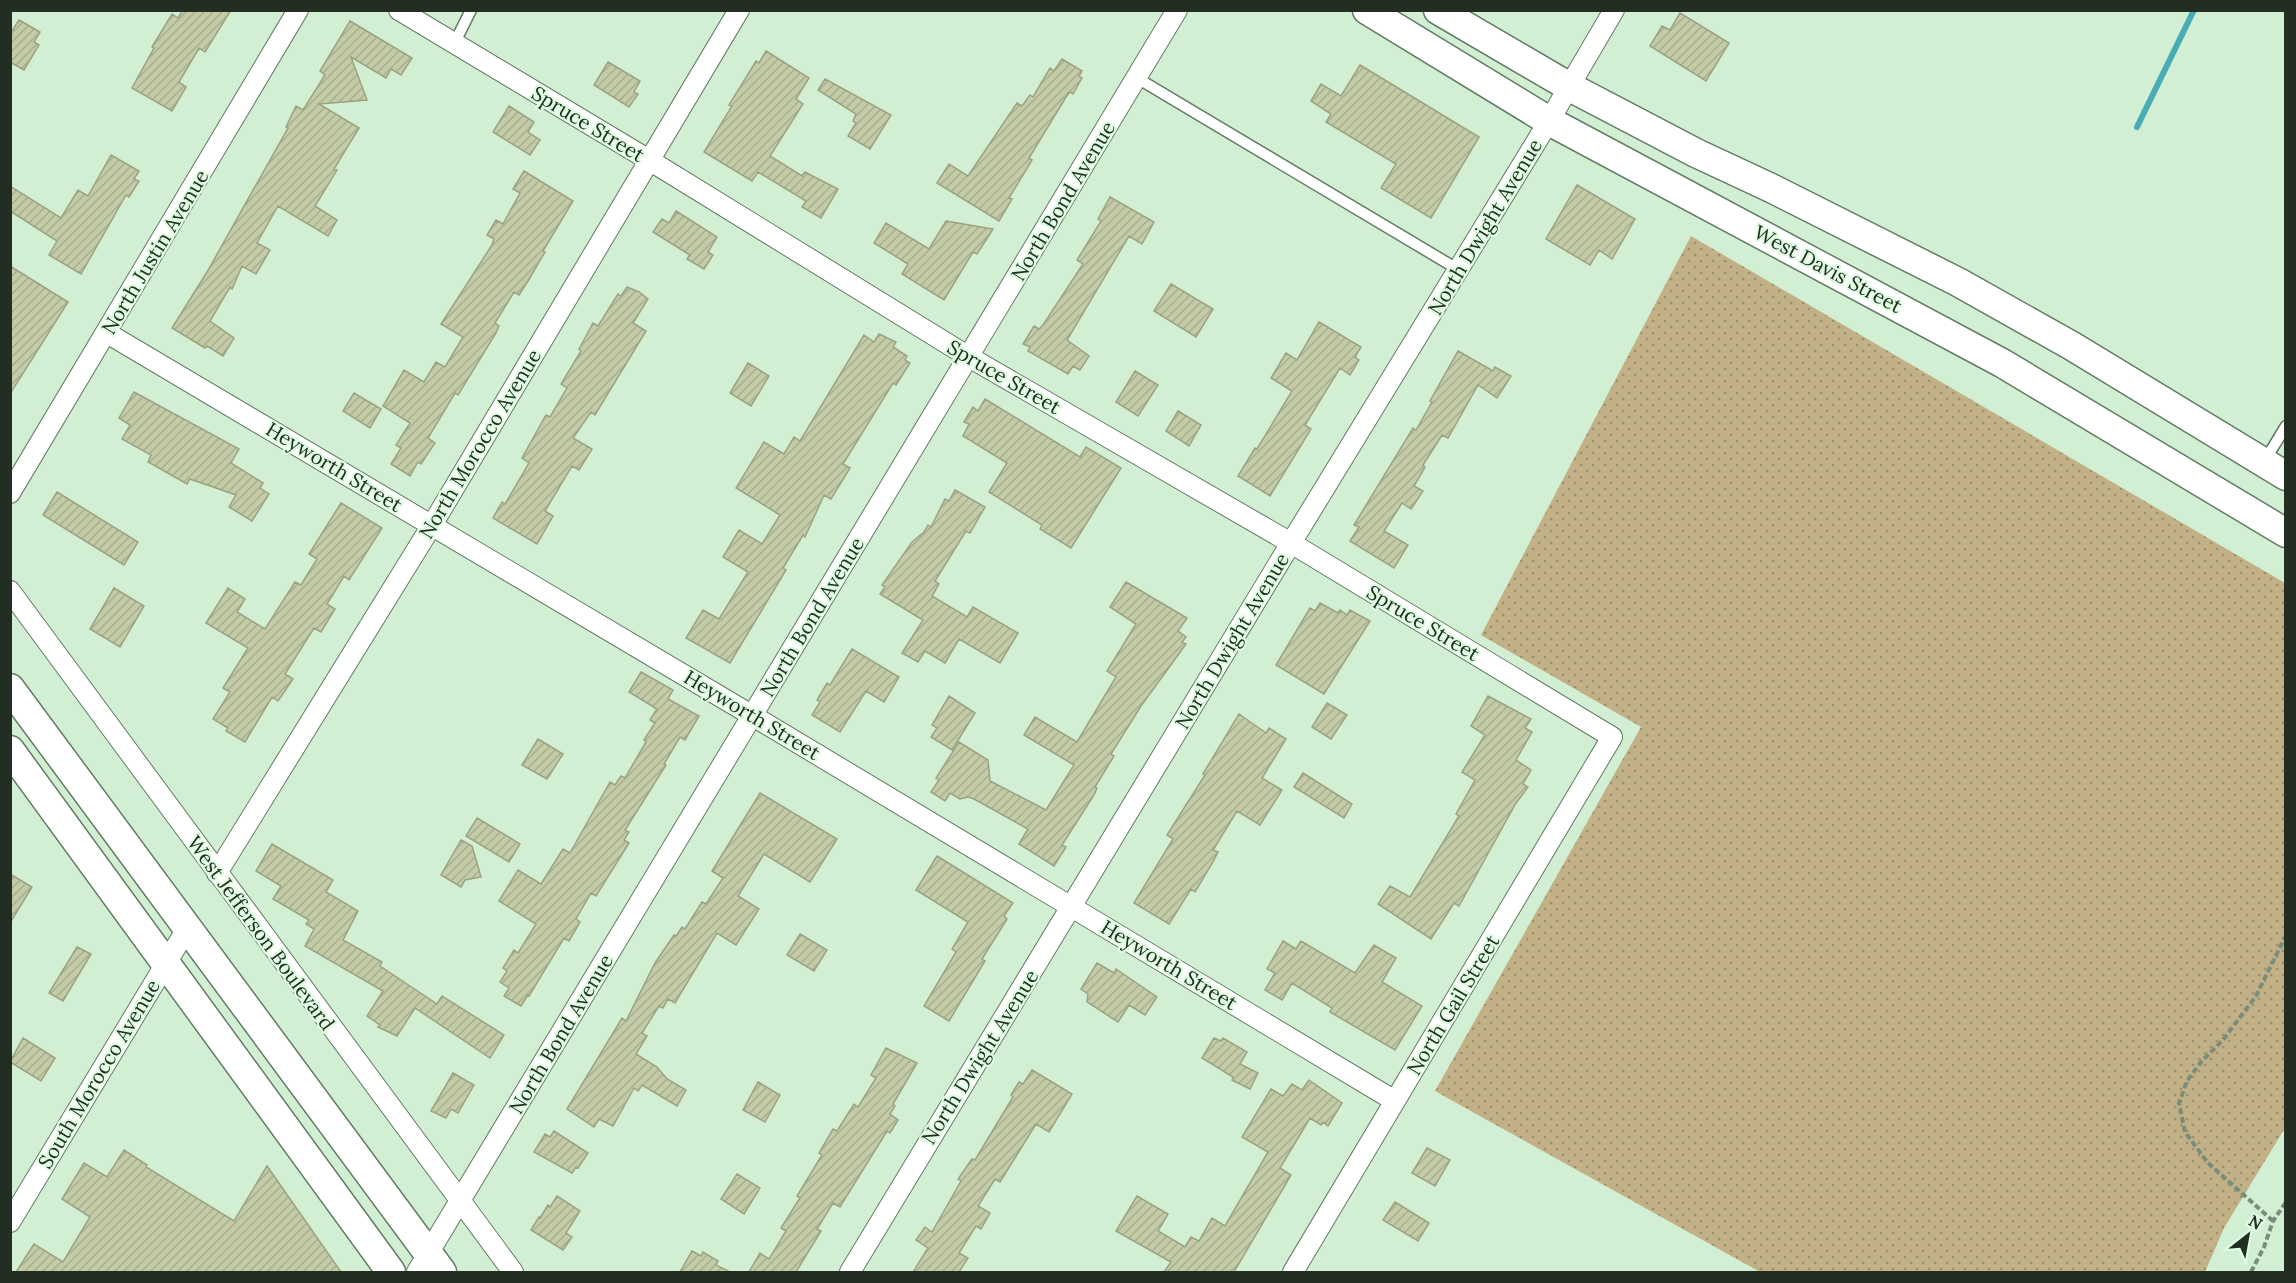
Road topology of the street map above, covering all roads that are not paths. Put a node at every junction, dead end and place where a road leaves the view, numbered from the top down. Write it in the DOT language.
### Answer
graph roads {
  1 [pos="298,10"];
  2 [pos="399,10"];
  3 [pos="471,10"];
  4 [pos="739,10"];
  5 [pos="1177,10"];
  6 [pos="1367,10"];
  7 [pos="1438,10"];
  8 [pos="1614,10"];
  9 [pos="454,44"];
  10 [pos="1137,78"];
  11 [pos="1568,86"];
  12 [pos="1549,121"];
  13 [pos="649,160"];
  14 [pos="1459,270"];
  15 [pos="107,333"];
  16 [pos="969,357"];
  17 [pos="2286,426"];
  18 [pos="2275,469"];
  19 [pos="10,493"];
  20 [pos="432,525"];
  21 [pos="2286,533"];
  22 [pos="1291,543"];
  23 [pos="10,591"];
  24 [pos="10,688"];
  25 [pos="753,716"];
  26 [pos="1612,737"];
  27 [pos="10,750"];
  28 [pos="217,873"];
  29 [pos="1072,907"];
  30 [pos="188,927"];
  31 [pos="166,964"];
  32 [pos="1395,1101"];
  33 [pos="460,1201"];
  34 [pos="10,1222"];
  35 [pos="429,1267"];
  36 [pos="391,1272"];
  37 [pos="513,1272"];
  38 [pos="850,1272"];
  39 [pos="1293,1272"];
  1 -- 15 [label="street, North Justin Avenue"];
  2 -- 9 [label="street, Spruce Street"];
  3 -- 9 [label="lane"];
  4 -- 13 [label="street, North Morocco Avenue"];
  5 -- 10 [label="street, North Bond Avenue"];
  6 -- 12 [label="main road, West Davis Street"];
  7 -- 11 [label="main road"];
  8 -- 11 [label="street, North Dwight Avenue"];
  9 -- 13 [label="street, Spruce Street"];
  10 -- 14 [label="lane"];
  10 -- 16 [label="street, North Bond Avenue"];
  11 -- 12 [label="street, North Dwight Avenue"];
  11 -- 18 [label="main road"];
  12 -- 14 [label="street, North Dwight Avenue"];
  12 -- 21 [label="main road, West Davis Street"];
  13 -- 16 [label="street, Spruce Street"];
  13 -- 20 [label="street, North Morocco Avenue"];
  14 -- 22 [label="street, North Dwight Avenue"];
  15 -- 19 [label="street, North Justin Avenue"];
  15 -- 20 [label="street, Heyworth Street"];
  16 -- 22 [label="street, Spruce Street"];
  16 -- 25 [label="street, North Bond Avenue"];
  17 -- 18 [label="lane"];
  20 -- 25 [label="street, Heyworth Street"];
  20 -- 28 [label="street, North Morocco Avenue"];
  22 -- 26 [label="street, Spruce Street"];
  22 -- 29 [label="street, North Dwight Avenue"];
  23 -- 28 [label="street, West Jefferson Boulevard"];
  24 -- 30 [label="main road"];
  25 -- 29 [label="street, Heyworth Street"];
  25 -- 33 [label="street, North Bond Avenue"];
  26 -- 32 [label="street, North Gail Street"];
  27 -- 31 [label="main road"];
  28 -- 33 [label="street, West Jefferson Boulevard"];
  29 -- 32 [label="street, Heyworth Street"];
  29 -- 38 [label="street, North Dwight Avenue"];
  30 -- 31 [label="street, South Morocco Avenue"];
  30 -- 35 [label="main road"];
  31 -- 34 [label="street, South Morocco Avenue"];
  31 -- 36 [label="main road"];
  32 -- 39 [label="street, North Gail Street"];
  33 -- 35 [label="street, North Bond Avenue"];
  33 -- 37 [label="street, West Jefferson Boulevard"];
}
